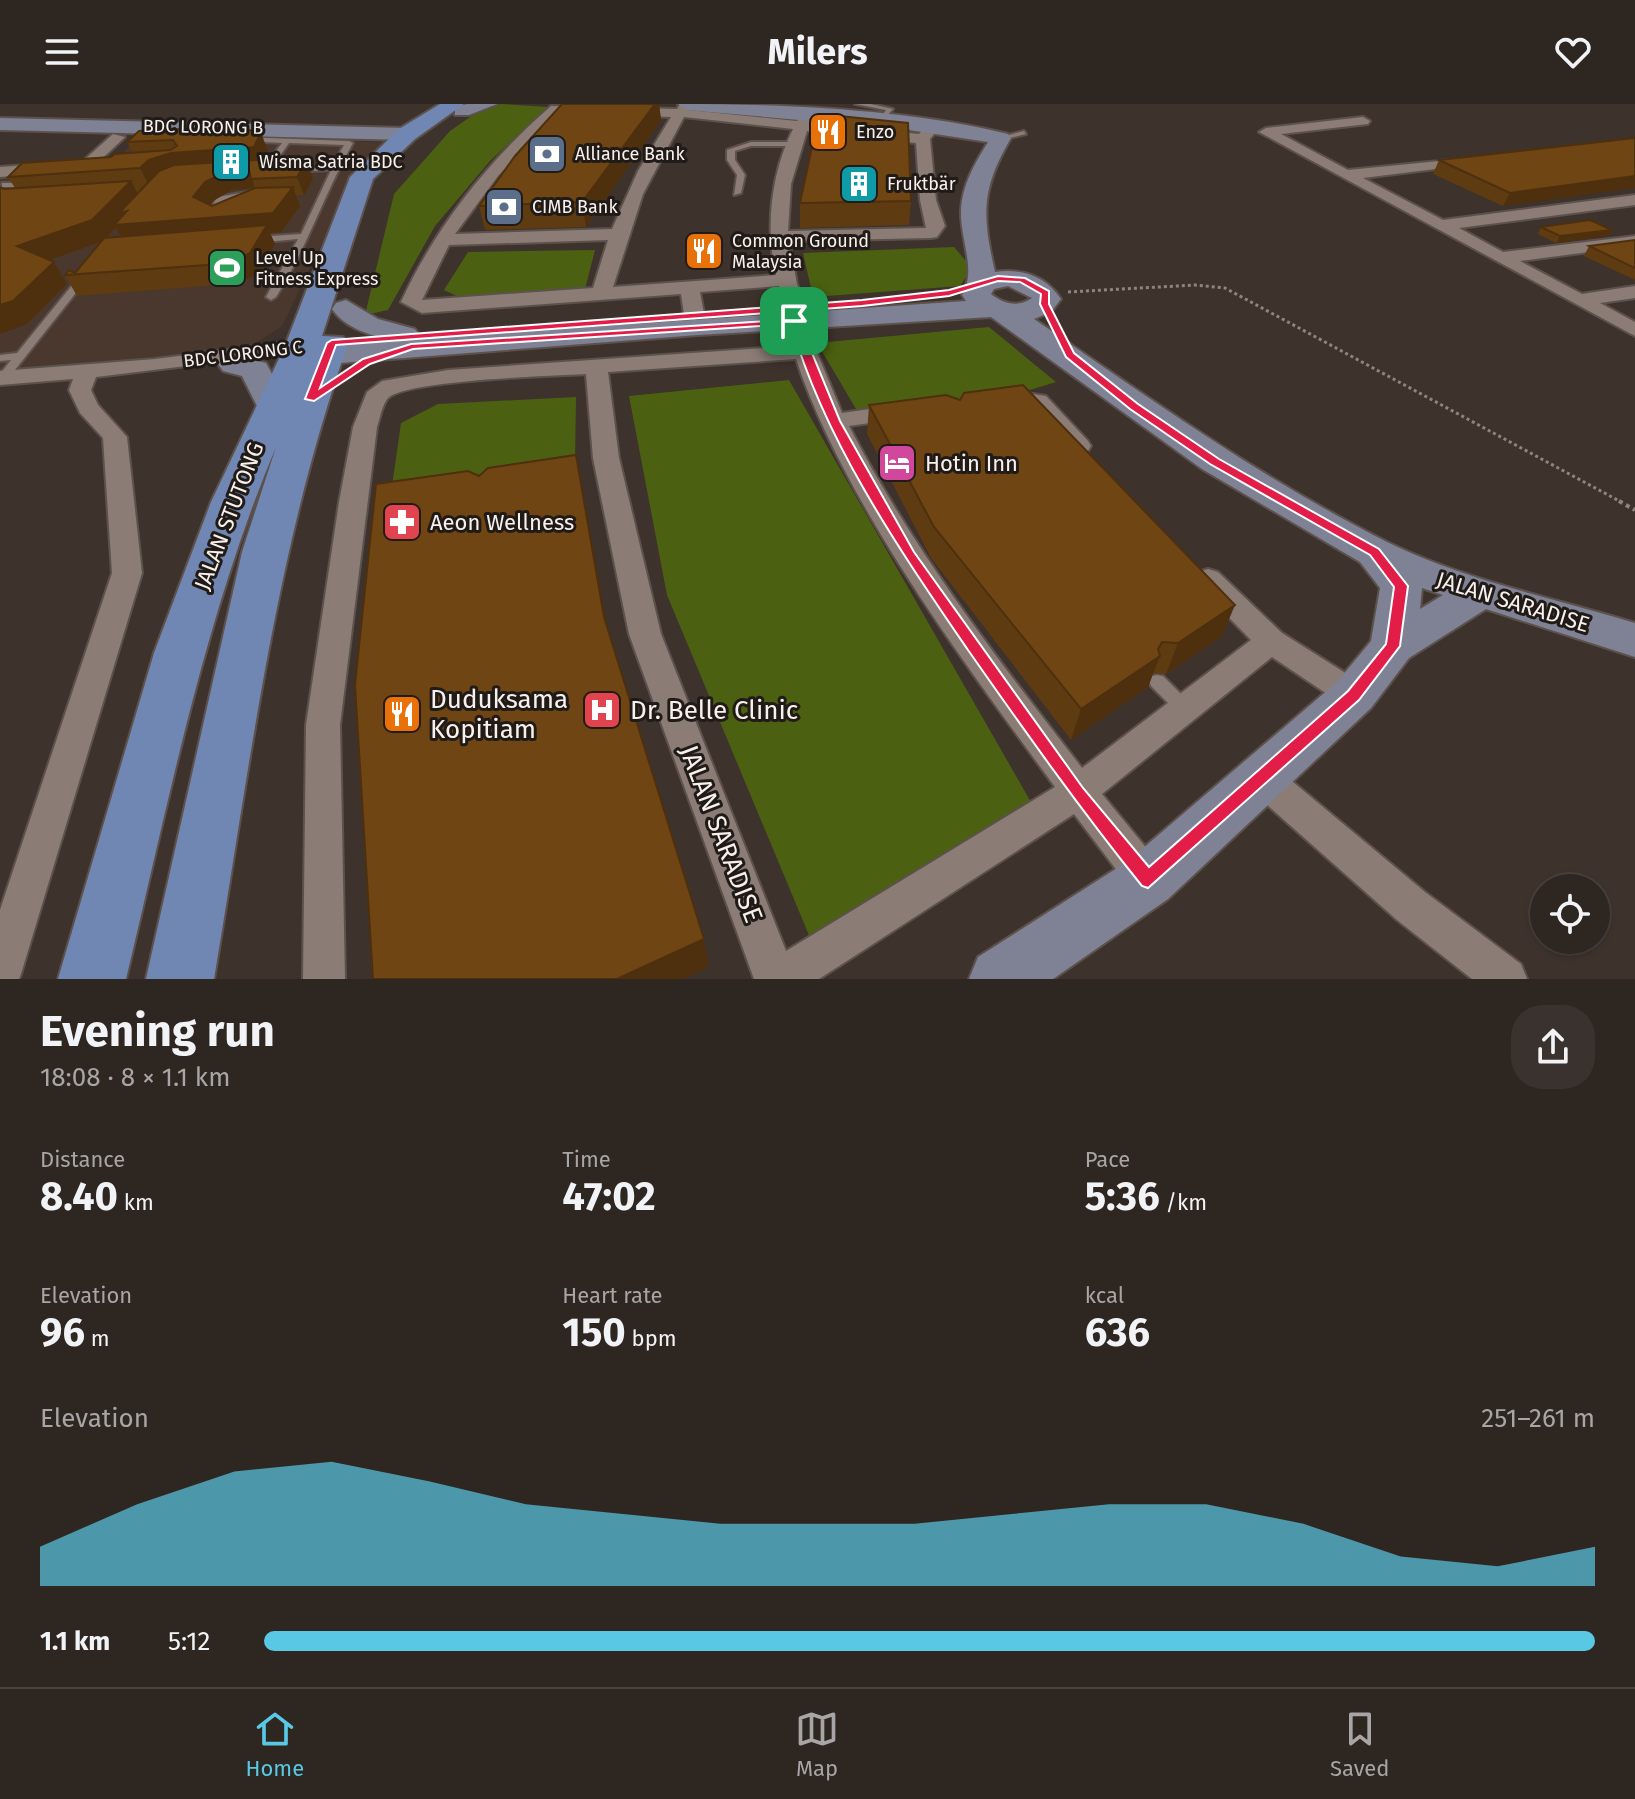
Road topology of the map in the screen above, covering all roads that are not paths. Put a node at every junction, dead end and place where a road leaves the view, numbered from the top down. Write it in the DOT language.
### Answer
graph roads {
  1 [pos="488,104"];
  2 [pos="858,104"];
  3 [pos="462,106"];
  4 [pos="685,107"];
  5 [pos="806,119"];
  6 [pos="1363,122"];
  7 [pos="0,124"];
  8 [pos="869,129"];
  9 [pos="418,133"];
  10 [pos="928,133"];
  11 [pos="1024,133"];
  12 [pos="118,137"];
  13 [pos="1001,138"];
  14 [pos="237,140"];
  15 [pos="287,141"];
  16 [pos="794,144"];
  17 [pos="0,156"];
  18 [pos="1498,158"];
  19 [pos="0,163"];
  20 [pos="336,165"];
  21 [pos="91,172"];
  22 [pos="264,172"];
  23 [pos="1345,175"];
  24 [pos="2,178"];
  25 [pos="737,193"];
  26 [pos="318,200"];
  27 [pos="1635,200"];
  28 [pos="305,201"];
  29 [pos="265,203"];
  30 [pos="20,204"];
  31 [pos="1574,208"];
  32 [pos="228,218"];
  33 [pos="1439,226"];
  34 [pos="1619,227"];
  35 [pos="616,234"];
  36 [pos="305,236"];
  37 [pos="780,236"];
  38 [pos="444,240"];
  39 [pos="243,241"];
  40 [pos="1635,241"];
  41 [pos="976,246"];
  42 [pos="1499,258"];
  43 [pos="94,261"];
  44 [pos="784,280"];
  45 [pos="352,286"];
  46 [pos="602,292"];
  47 [pos="1037,292"];
  48 [pos="1635,292"];
  49 [pos="271,297"];
  50 [pos="990,297"];
  51 [pos="1579,300"];
  52 [pos="694,308"];
  53 [pos="796,314"];
  54 [pos="1635,330"];
  55 [pos="408,341"];
  56 [pos="804,352"];
  57 [pos="1070,355"];
  58 [pos="21,356"];
  59 [pos="701,358"];
  60 [pos="234,364"];
  61 [pos="155,366"];
  62 [pos="596,366"];
  63 [pos="306,368"];
  64 [pos="1,371"];
  65 [pos="87,372"];
  66 [pos="981,400"];
  67 [pos="939,406"];
  68 [pos="835,421"];
  69 [pos="1100,469"];
  70 [pos="1374,552"];
  71 [pos="1187,558"];
  72 [pos="1480,593"];
  73 [pos="1635,640"];
  74 [pos="1271,641"];
  75 [pos="1393,646"];
  76 [pos="1157,681"];
  77 [pos="1354,695"];
  78 [pos="1185,709"];
  79 [pos="1262,778"];
  80 [pos="1077,793"];
  81 [pos="1148,880"];
  82 [pos="0,974"];
  83 [pos="92,979"];
  84 [pos="180,979"];
  85 [pos="324,979"];
  86 [pos="778,979"];
  87 [pos="1000,979"];
  88 [pos="1506,979"];
  1 -- 3 [label="street"];
  2 -- 8 [label="lane"];
  3 -- 9 [label="main road, JALAN STUTONG"];
  4 -- 5 [label="street"];
  4 -- 35 [label="street"];
  4 -- 38 [label="street"];
  5 -- 8 [label="street"];
  5 -- 16 [label="street"];
  6 -- 23 [label="street"];
  7 -- 9 [label="street, BDC LORONG B"];
  8 -- 10 [label="street"];
  9 -- 45 [label="main road, JALAN STUTONG"];
  9 -- 63 [label="main road, JALAN STUTONG"];
  10 -- 13 [label="street"];
  10 -- 37 [label="street"];
  11 -- 13 [label="lane"];
  12 -- 24 [label="street"];
  13 -- 41 [label="street"];
  14 -- 15 [label="lane"];
  15 -- 20 [label="lane"];
  15 -- 20 [label="lane"];
  16 -- 25 [label="lane"];
  16 -- 37 [label="street"];
  17 -- 19 [label="street"];
  18 -- 23 [label="street"];
  20 -- 22 [label="lane"];
  20 -- 26 [label="lane"];
  21 -- 24 [label="lane"];
  23 -- 33 [label="street"];
  24 -- 30 [label="lane"];
  26 -- 28 [label="lane"];
  26 -- 36 [label="lane"];
  27 -- 31 [label="street"];
  29 -- 32 [label="lane"];
  31 -- 33 [label="street"];
  31 -- 34 [label="street"];
  33 -- 42 [label="street"];
  35 -- 38 [label="street"];
  35 -- 46 [label="street"];
  36 -- 39 [label="lane"];
  36 -- 49 [label="lane"];
  37 -- 44 [label="street"];
  38 -- 46 [label="street"];
  40 -- 42 [label="street"];
  41 -- 47 [label="street"];
  41 -- 50 [label="street"];
  42 -- 51 [label="street"];
  43 -- 58 [label="lane"];
  44 -- 52 [label="street"];
  44 -- 53 [label="street"];
  45 -- 55 [label="street"];
  45 -- 63 [label="main road, JALAN STUTONG"];
  46 -- 52 [label="street"];
  47 -- 50 [label="street"];
  47 -- 57 [label="street"];
  48 -- 51 [label="street"];
  50 -- 53 [label="street"];
  50 -- 57 [label="street, JALAN SARADISE"];
  51 -- 54 [label="street"];
  52 -- 53 [label="street"];
  52 -- 55 [label="street"];
  52 -- 59 [label="street"];
  53 -- 56 [label="street"];
  55 -- 63 [label="street"];
  55 -- 63 [label="street"];
  56 -- 59 [label="street"];
  56 -- 68 [label="street"];
  57 -- 70 [label="street, JALAN SARADISE"];
  58 -- 64 [label="lane"];
  58 -- 64 [label="lane"];
  59 -- 62 [label="street"];
  60 -- 61 [label="street, BDC LORONG C"];
  60 -- 63 [label="street, BDC LORONG C"];
  60 -- 63 [label="street"];
  61 -- 63 [label="street, BDC LORONG C"];
  61 -- 65 [label="street, BDC LORONG C"];
  62 -- 85 [label="street"];
  62 -- 86 [label="street, JALAN SARADISE"];
  63 -- 83 [label="main road, JALAN STUTONG"];
  63 -- 84 [label="main road, JALAN STUTONG"];
  64 -- 65 [label="street, BDC LORONG C"];
  65 -- 82 [label="street"];
  66 -- 69 [label="street"];
  67 -- 68 [label="street"];
  68 -- 80 [label="street"];
  70 -- 72 [label="street, JALAN SARADISE"];
  70 -- 75 [label="street"];
  71 -- 74 [label="street"];
  72 -- 73 [label="street, JALAN SARADISE"];
  72 -- 75 [label="street"];
  74 -- 77 [label="street"];
  74 -- 78 [label="street, JALAN SARADISE"];
  75 -- 77 [label="street"];
  76 -- 78 [label="lane"];
  77 -- 79 [label="street"];
  78 -- 80 [label="street, JALAN SARADISE"];
  79 -- 81 [label="street"];
  79 -- 88 [label="street"];
  80 -- 81 [label="street"];
  80 -- 86 [label="street, JALAN SARADISE"];
  81 -- 87 [label="street"];
}
